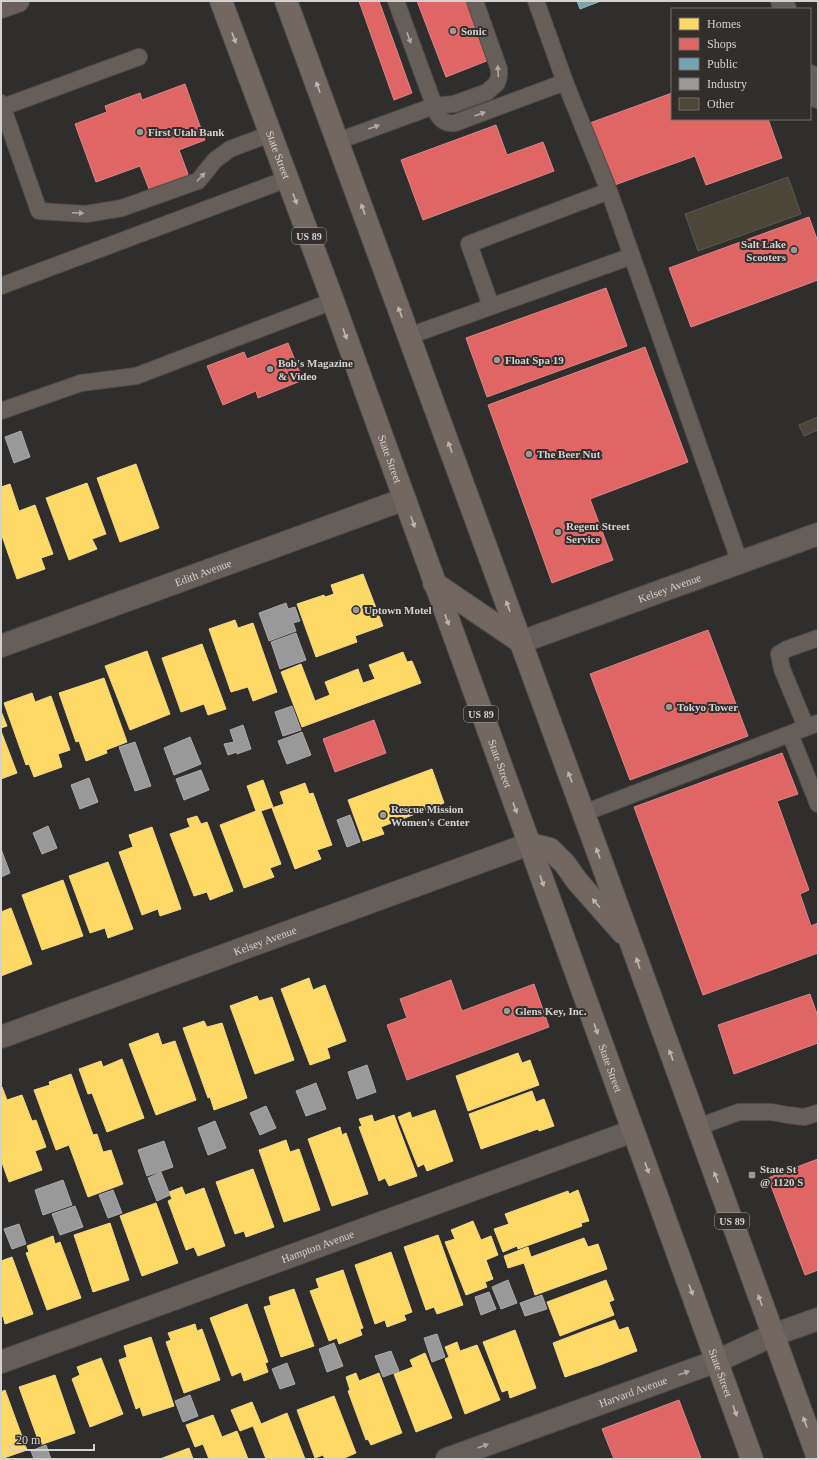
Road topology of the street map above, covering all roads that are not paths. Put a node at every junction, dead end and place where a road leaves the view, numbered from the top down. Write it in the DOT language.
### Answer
graph roads {
  1 [pos="18,1"];
  2 [pos="221,1"];
  3 [pos="286,1"];
  4 [pos="396,1"];
  5 [pos="475,1"];
  6 [pos="536,1"];
  7 [pos="1,7"];
  8 [pos="139,57"];
  9 [pos="811,79"];
  10 [pos="565,82"];
  11 [pos="818,97"];
  12 [pos="2,105"];
  13 [pos="434,106"];
  14 [pos="270,134"];
  15 [pos="338,141"];
  16 [pos="287,179"];
  17 [pos="609,192"];
  18 [pos="632,256"];
  19 [pos="2,284"];
  20 [pos="333,301"];
  21 [pos="491,306"];
  22 [pos="409,336"];
  23 [pos="1,411"];
  24 [pos="405,499"];
  25 [pos="818,534"];
  26 [pos="740,563"];
  27 [pos="434,583"];
  28 [pos="818,638"];
  29 [pos="521,642"];
  30 [pos="1,646"];
  31 [pos="812,725"];
  32 [pos="790,734"];
  33 [pos="818,804"];
  34 [pos="584,813"];
  35 [pos="528,844"];
  36 [pos="631,942"];
  37 [pos="1,1037"];
  38 [pos="818,1113"];
  39 [pos="698,1127"];
  40 [pos="634,1131"];
  41 [pos="818,1318"];
  42 [pos="773,1335"];
  43 [pos="717,1361"];
  44 [pos="1,1362"];
  45 [pos="818,1458"];
  46 [pos="447,1459"];
  47 [pos="752,1459"];
  1 -- 7 [label="main road"];
  2 -- 14 [label="main road, State Street / US 89, one-way"];
  15 -- 3 [label="main road, US 89, one-way"];
  4 -- 13 [label="lane, one-way"];
  13 -- 5 [label="lane, one-way"];
  6 -- 10 [label="lane"];
  8 -- 12 [label="lane"];
  9 -- 11 [label="street"];
  13 -- 10 [label="lane, one-way"];
  10 -- 17 [label="lane"];
  12 -- 14 [label="lane, one-way"];
  15 -- 13 [label="lane, one-way"];
  14 -- 16 [label="main road, State Street / US 89"];
  22 -- 15 [label="main road, US 89, one-way"];
  16 -- 19 [label="lane"];
  16 -- 20 [label="main road, State Street / US 89, one-way"];
  17 -- 18 [label="lane"];
  17 -- 21 [label="lane"];
  18 -- 21 [label="lane"];
  18 -- 26 [label="lane"];
  20 -- 23 [label="lane"];
  20 -- 24 [label="main road, State Street / US 89, one-way"];
  21 -- 22 [label="lane"];
  29 -- 22 [label="main road, US 89, one-way"];
  24 -- 27 [label="main road, State Street / US 89, one-way"];
  24 -- 30 [label="street, Edith Avenue"];
  25 -- 26 [label="street, Kelsey Avenue"];
  26 -- 29 [label="street, Kelsey Avenue"];
  27 -- 29 [label="main road"];
  27 -- 35 [label="main road, State Street / US 89, one-way"];
  28 -- 31 [label="lane"];
  34 -- 29 [label="main road, US 89, one-way"];
  31 -- 32 [label="lane"];
  32 -- 33 [label="lane"];
  32 -- 34 [label="lane"];
  36 -- 34 [label="main road, US 89, one-way"];
  36 -- 35 [label="main road, one-way"];
  35 -- 37 [label="street, Kelsey Avenue"];
  35 -- 40 [label="main road, State Street / US 89, one-way"];
  39 -- 36 [label="main road, US 89, one-way"];
  38 -- 39 [label="lane"];
  42 -- 39 [label="main road, US 89, one-way"];
  40 -- 43 [label="main road, State Street / US 89, one-way"];
  40 -- 44 [label="street, Hampton Avenue"];
  41 -- 42 [label="street, Harvard Avenue"];
  42 -- 43 [label="street, Harvard Avenue"];
  45 -- 42 [label="main road, US 89, one-way"];
  46 -- 43 [label="street, Harvard Avenue, one-way"];
  43 -- 47 [label="main road, State Street / US 89, one-way"];
}
